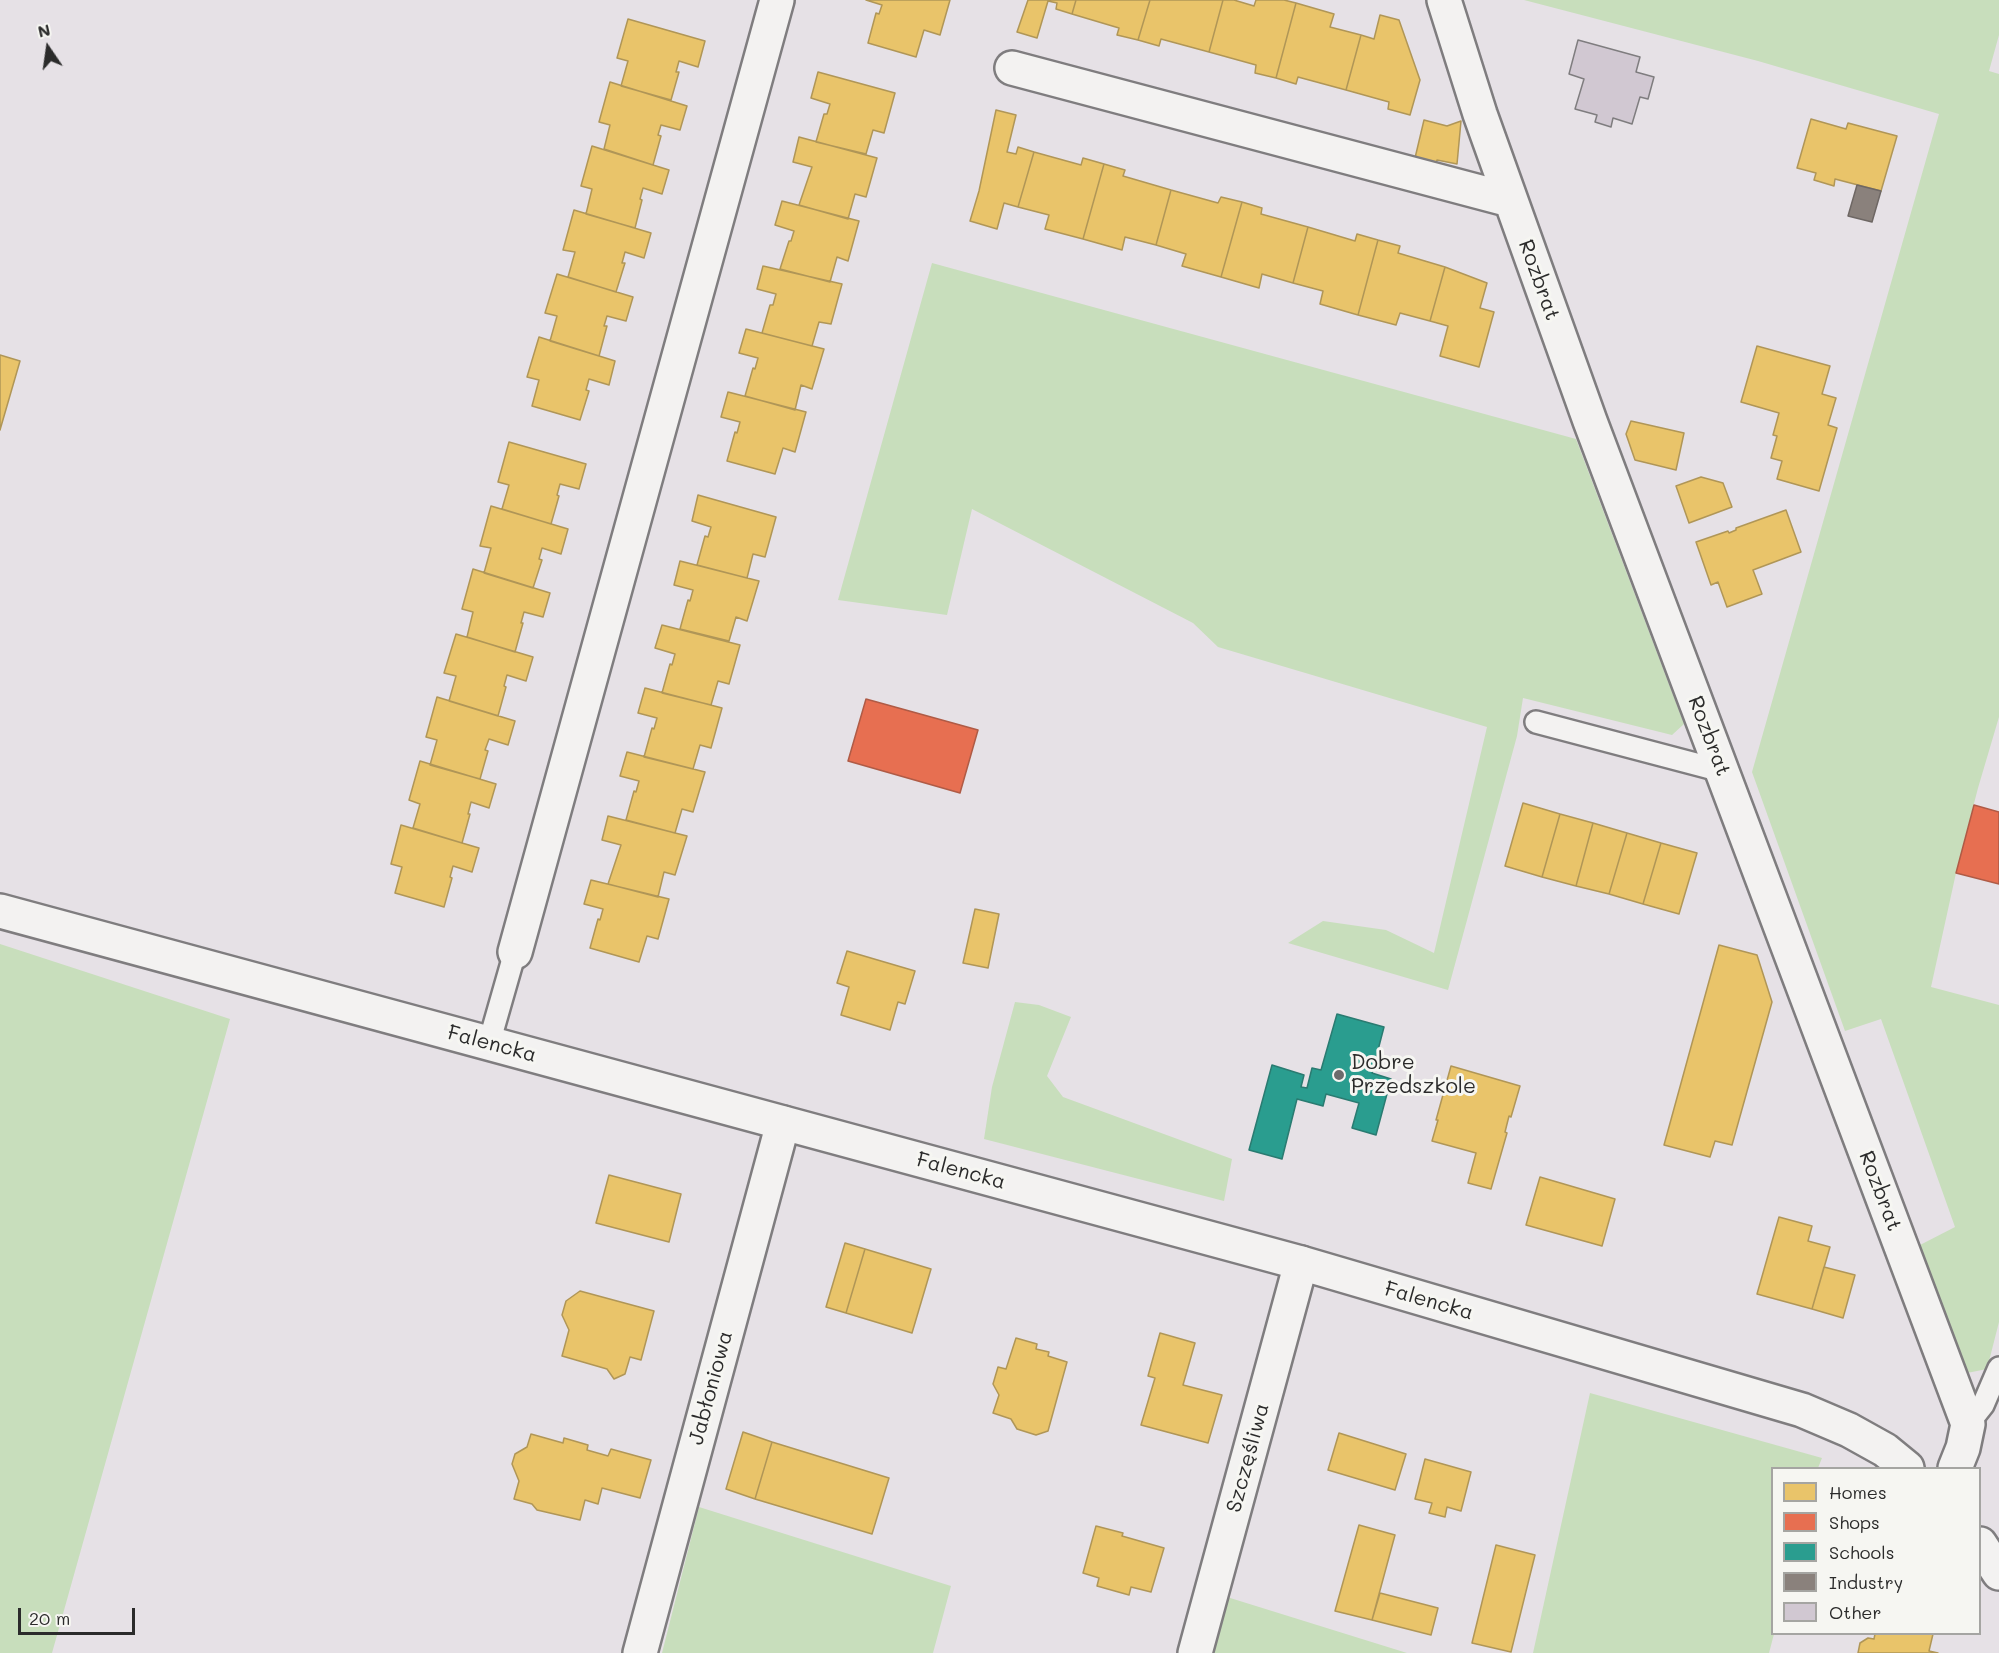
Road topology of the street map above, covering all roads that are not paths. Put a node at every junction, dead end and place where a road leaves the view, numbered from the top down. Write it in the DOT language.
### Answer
graph roads {
  1 [pos="777,0"];
  2 [pos="1444,0"];
  3 [pos="1012,68"];
  4 [pos="1510,200"];
  5 [pos="1536,722"];
  6 [pos="1722,771"];
  7 [pos="0,911"];
  8 [pos="515,952"];
  9 [pos="489,1044"];
  10 [pos="783,1123"];
  11 [pos="1301,1263"];
  12 [pos="1999,1368"];
  13 [pos="1968,1424"];
  14 [pos="1906,1467"];
  15 [pos="1955,1467"];
  16 [pos="1981,1546"];
  17 [pos="1999,1574"];
  18 [pos="640,1653"];
  19 [pos="1196,1653"];
  1 -- 8 [label="street"];
  2 -- 4 [label="street, Rozbrat"];
  3 -- 4 [label="street"];
  4 -- 6 [label="street, Rozbrat"];
  5 -- 6 [label="lane"];
  6 -- 13 [label="street, Rozbrat"];
  7 -- 9 [label="street, Falencka"];
  8 -- 9 [label="lane"];
  9 -- 10 [label="street, Falencka"];
  10 -- 11 [label="street, Falencka"];
  10 -- 18 [label="street, Jabłoniowa"];
  11 -- 14 [label="street, Falencka"];
  11 -- 19 [label="street, Szczęśliwa"];
  12 -- 13 [label="lane"];
  13 -- 15 [label="street"];
  16 -- 17 [label="street"];
}
